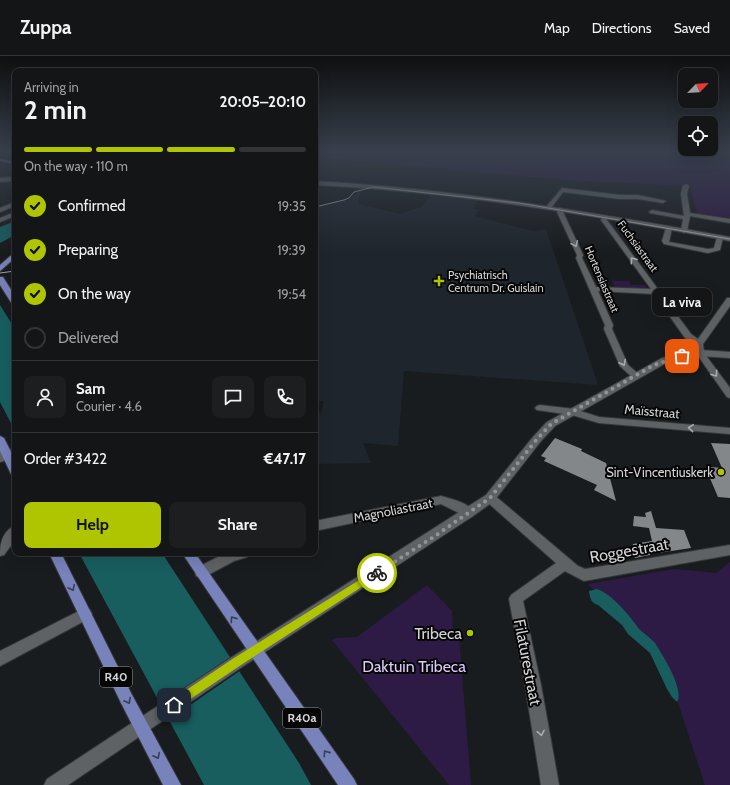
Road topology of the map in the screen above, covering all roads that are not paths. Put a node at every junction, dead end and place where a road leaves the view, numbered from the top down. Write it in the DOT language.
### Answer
graph roads {
  1 [pos="338,185"];
  2 [pos="686,186"];
  3 [pos="663,201"];
  4 [pos="12,205"];
  5 [pos="549,207"];
  6 [pos="561,209"];
  7 [pos="0,210"];
  8 [pos="652,212"];
  9 [pos="12,215"];
  10 [pos="687,216"];
  11 [pos="605,217"];
  12 [pos="1,219"];
  13 [pos="730,221"];
  14 [pos="669,228"];
  15 [pos="684,231"];
  16 [pos="720,237"];
  17 [pos="730,238"];
  18 [pos="12,257"];
  19 [pos="0,269"];
  20 [pos="0,279"];
  21 [pos="593,289"];
  22 [pos="656,292"];
  23 [pos="12,297"];
  24 [pos="730,300"];
  25 [pos="699,349"];
  26 [pos="730,355"];
  27 [pos="636,376"];
  28 [pos="730,395"];
  29 [pos="540,408"];
  30 [pos="574,412"];
  31 [pos="730,431"];
  32 [pos="0,440"];
  33 [pos="3,455"];
  34 [pos="12,467"];
  35 [pos="490,498"];
  36 [pos="469,513"];
  37 [pos="318,525"];
  38 [pos="12,535"];
  39 [pos="730,550"];
  40 [pos="0,551"];
  41 [pos="56,556"];
  42 [pos="190,556"];
  43 [pos="227,556"];
  44 [pos="565,564"];
  45 [pos="201,572"];
  46 [pos="85,614"];
  47 [pos="255,651"];
  48 [pos="0,659"];
  49 [pos="142,727"];
  50 [pos="53,785"];
  51 [pos="172,785"];
  52 [pos="348,785"];
  53 [pos="550,785"];
  1 -- 5 [label="street"];
  2 -- 10 [label="street"];
  3 -- 5 [label="street"];
  4 -- 7 [label="street"];
  5 -- 6 [label="street"];
  6 -- 11 [label="street"];
  6 -- 21 [label="street, Hortensiastraat, one-way"];
  8 -- 10 [label="street"];
  9 -- 12 [label="street"];
  10 -- 13 [label="street"];
  10 -- 15 [label="street"];
  11 -- 14 [label="street"];
  22 -- 11 [label="street, Fuchsiastraat, one-way"];
  14 -- 15 [label="street"];
  14 -- 16 [label="street"];
  15 -- 16 [label="street"];
  16 -- 17 [label="street"];
  18 -- 19 [label="main road"];
  20 -- 23 [label="main road"];
  21 -- 22 [label="street"];
  21 -- 27 [label="street, Hortensiastraat, one-way"];
  22 -- 25 [label="street, Fuchsiastraat"];
  24 -- 25 [label="street"];
  25 -- 26 [label="street"];
  25 -- 27 [label="street"];
  25 -- 28 [label="street, Fuchsiastraat, one-way"];
  27 -- 30 [label="street"];
  29 -- 30 [label="street, Maïsstraat"];
  31 -- 30 [label="street, Maïsstraat, one-way"];
  30 -- 35 [label="street"];
  32 -- 33 [label="main road"];
  33 -- 34 [label="main road"];
  35 -- 36 [label="street"];
  35 -- 44 [label="street, Roggestraat"];
  36 -- 37 [label="street, Magnoliastraat"];
  36 -- 47 [label="street"];
  38 -- 40 [label="street"];
  39 -- 44 [label="street, Roggestraat"];
  41 -- 46 [label="main road, R40, one-way"];
  42 -- 45 [label="main road, R40a"];
  43 -- 45 [label="street"];
  44 -- 53 [label="street, Filaturestraat, one-way"];
  47 -- 45 [label="main road, R40a, one-way"];
  46 -- 48 [label="street"];
  46 -- 49 [label="main road, R40, one-way"];
  47 -- 49 [label="street"];
  52 -- 47 [label="main road, R40a, one-way"];
  49 -- 50 [label="street"];
  49 -- 51 [label="main road, R40, one-way"];
}
